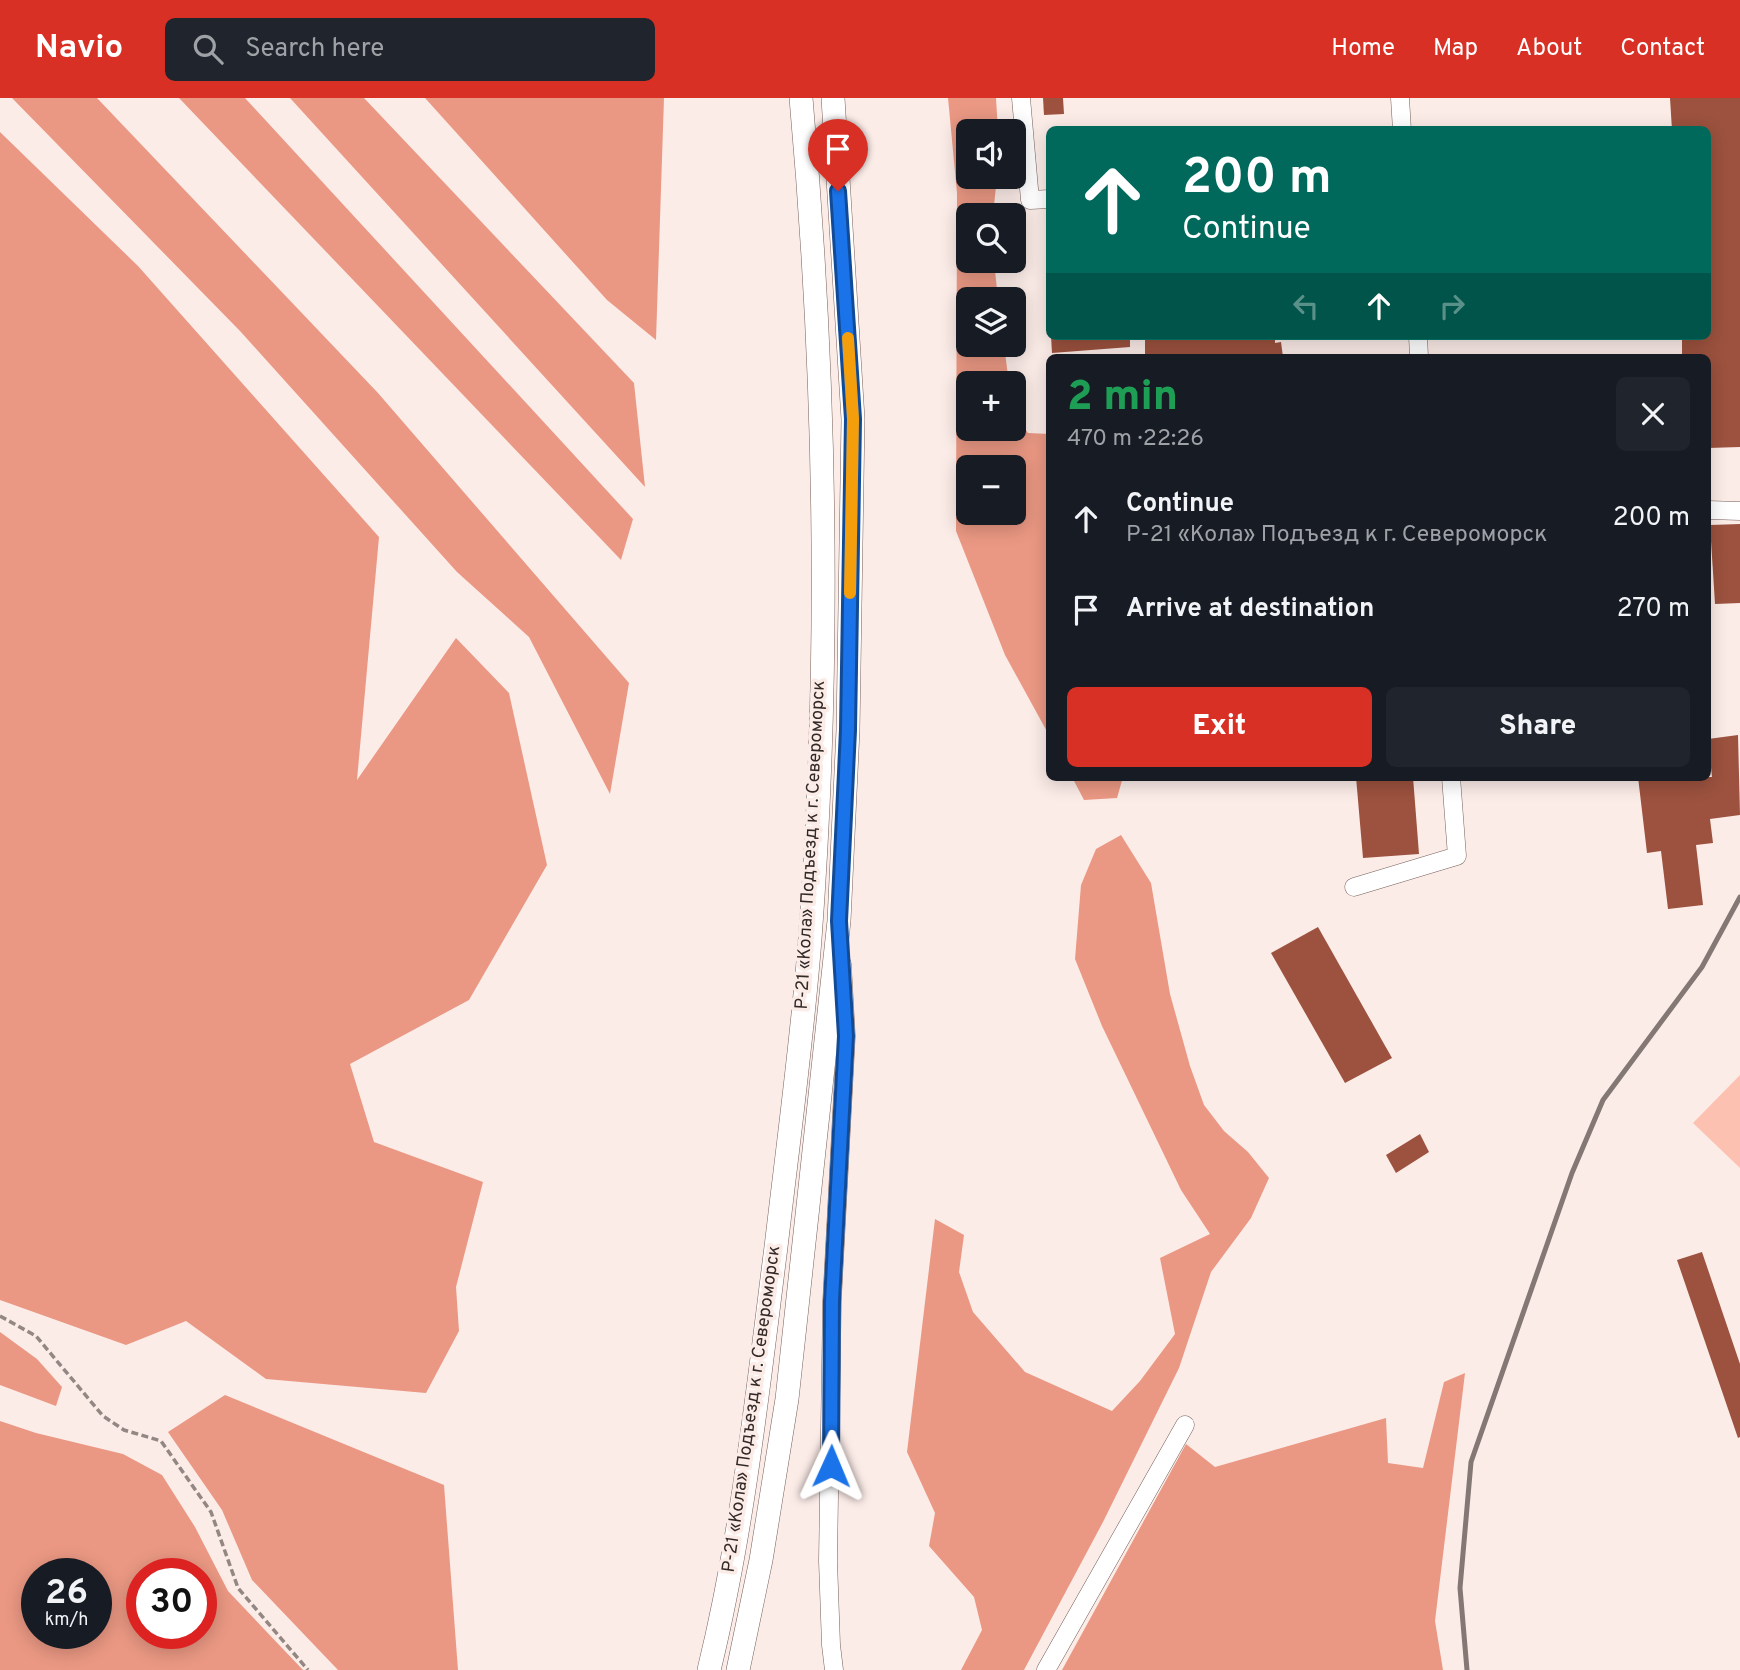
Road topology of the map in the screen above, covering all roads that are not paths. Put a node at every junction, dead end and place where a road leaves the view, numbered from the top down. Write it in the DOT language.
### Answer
graph roads {
  1 [pos="801,98"];
  2 [pos="833,98"];
  3 [pos="1021,98"];
  4 [pos="1400,98"];
  5 [pos="1402,126"];
  6 [pos="1046,199"];
  7 [pos="1711,510"];
  8 [pos="1740,511"];
  9 [pos="1451,781"];
  10 [pos="1354,887"];
  11 [pos="839,921"];
  12 [pos="1185,1425"];
  13 [pos="709,1670"];
  14 [pos="738,1670"];
  15 [pos="834,1670"];
  16 [pos="1046,1670"];
  1 -- 13 [label="main road, Р-21 «Кола» Подъезд к г. Североморск"];
  2 -- 11 [label="main road, Р-21 «Кола» Подъезд к г. Североморск"];
  3 -- 6 [label="street"];
  4 -- 5 [label="street"];
  7 -- 8 [label="street"];
  9 -- 10 [label="street"];
  11 -- 14 [label="main road, Р-21 «Кола» Подъезд к г. Североморск"];
  11 -- 15 [label="street"];
  12 -- 16 [label="street"];
}
